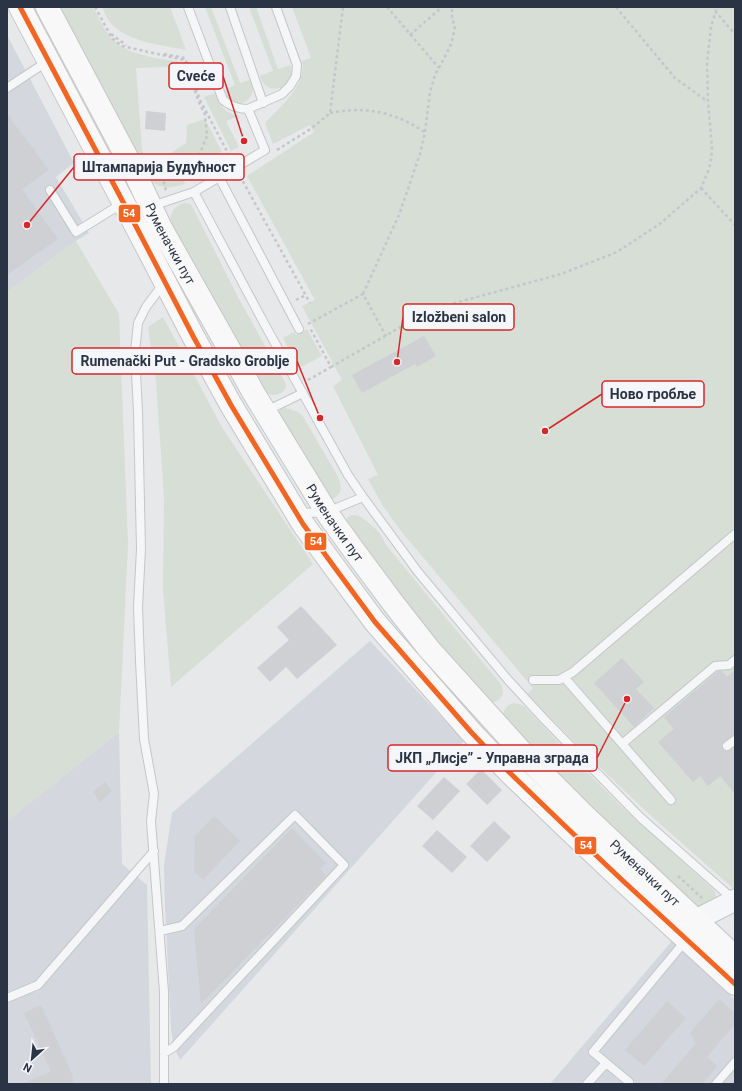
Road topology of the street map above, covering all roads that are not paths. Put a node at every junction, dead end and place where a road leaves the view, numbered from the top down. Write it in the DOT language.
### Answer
graph roads {
  1 [pos="20,7"];
  2 [pos="47,7"];
  3 [pos="188,7"];
  4 [pos="230,7"];
  5 [pos="276,7"];
  6 [pos="48,61"];
  7 [pos="7,88"];
  8 [pos="263,102"];
  9 [pos="248,108"];
  10 [pos="219,178"];
  11 [pos="50,190"];
  12 [pos="194,192"];
  13 [pos="142,207"];
  14 [pos="165,282"];
  15 [pos="299,329"];
  16 [pos="303,393"];
  17 [pos="265,412"];
  18 [pos="363,497"];
  19 [pos="296,511"];
  20 [pos="327,512"];
  21 [pos="735,534"];
  22 [pos="735,660"];
  23 [pos="564,677"];
  24 [pos="533,680"];
  25 [pos="735,740"];
  26 [pos="622,744"];
  27 [pos="727,746"];
  28 [pos="671,800"];
  29 [pos="154,851"];
  30 [pos="735,901"];
  31 [pos="696,920"];
  32 [pos="160,931"];
  33 [pos="686,939"];
  34 [pos="735,957"];
  35 [pos="735,984"];
  36 [pos="7,998"];
  37 [pos="164,1053"];
  38 [pos="735,1062"];
  39 [pos="606,1063"];
  40 [pos="629,1082"];
  41 [pos="164,1084"];
  42 [pos="587,1084"];
  43 [pos="716,1084"];
  1 -- 6 [label="main road, Руменачки пут"];
  2 -- 13 [label="main road, Руменачки пут"];
  3 -- 9 [label="lane"];
  4 -- 8 [label="lane"];
  5 -- 8 [label="lane"];
  6 -- 7 [label="lane"];
  6 -- 13 [label="main road, Руменачки пут"];
  8 -- 9 [label="lane"];
  9 -- 10 [label="lane"];
  10 -- 12 [label="lane"];
  10 -- 15 [label="lane"];
  11 -- 13 [label="lane"];
  12 -- 13 [label="lane"];
  12 -- 16 [label="lane"];
  13 -- 14 [label="main road, Руменачки пут"];
  13 -- 17 [label="main road, Руменачки пут"];
  14 -- 19 [label="main road, Руменачки пут"];
  14 -- 29 [label="lane"];
  16 -- 17 [label="lane"];
  16 -- 18 [label="lane"];
  17 -- 20 [label="main road, Руменачки пут"];
  18 -- 20 [label="lane"];
  18 -- 30 [label="lane"];
  19 -- 20 [label="lane"];
  19 -- 33 [label="main road, Руменачки пут"];
  20 -- 31 [label="main road, Руменачки пут"];
  21 -- 23 [label="lane"];
  22 -- 26 [label="lane"];
  23 -- 24 [label="lane"];
  23 -- 26 [label="lane"];
  25 -- 27 [label="lane"];
  26 -- 28 [label="lane"];
  29 -- 32 [label="lane"];
  29 -- 36 [label="lane"];
  30 -- 31 [label="street"];
  31 -- 34 [label="main road, Руменачки пут"];
  32 -- 37 [label="lane"];
  32 -- 37 [label="lane"];
  33 -- 35 [label="main road, Руменачки пут"];
  33 -- 39 [label="lane"];
  37 -- 41 [label="lane"];
  38 -- 43 [label="lane"];
  39 -- 40 [label="lane"];
  39 -- 42 [label="lane"];
}
